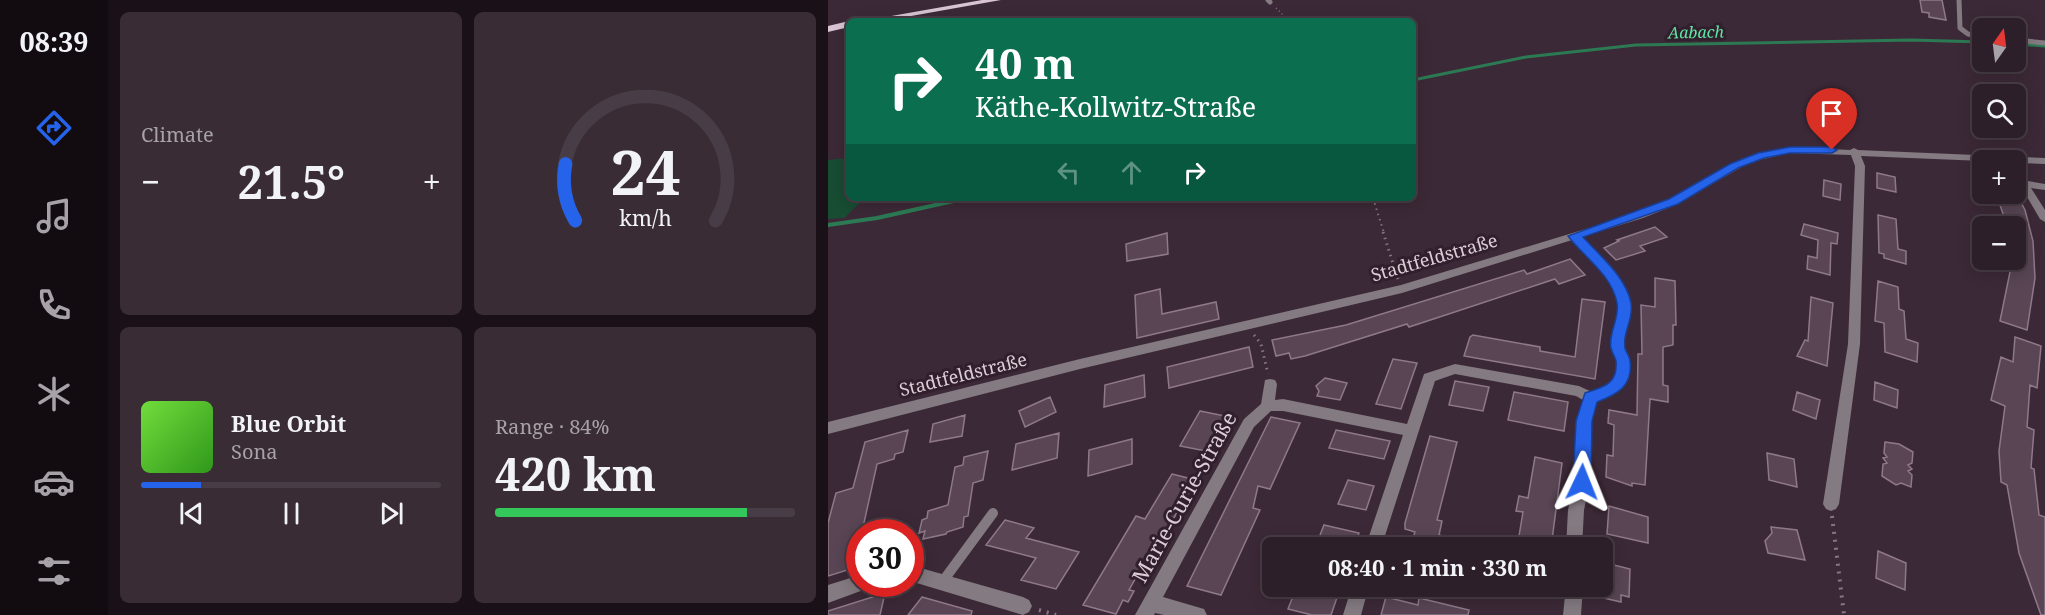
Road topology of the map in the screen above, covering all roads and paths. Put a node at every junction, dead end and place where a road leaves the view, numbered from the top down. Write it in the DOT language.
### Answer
graph roads {
  1 [pos="997,0"];
  2 [pos="1959,0"];
  3 [pos="1269,1"];
  4 [pos="886,18"];
  5 [pos="1286,18"];
  6 [pos="846,25"];
  7 [pos="828,29"];
  8 [pos="1972,35"];
  9 [pos="2026,41"];
  10 [pos="2045,43"];
  11 [pos="1854,151"];
  12 [pos="1972,158"];
  13 [pos="2026,160"];
  14 [pos="2045,161"];
  15 [pos="2026,184"];
  16 [pos="2045,187"];
  17 [pos="1374,201"];
  18 [pos="2045,219"];
  19 [pos="1574,236"];
  20 [pos="1402,289"];
  21 [pos="1247,326"];
  22 [pos="1270,384"];
  23 [pos="1591,398"];
  24 [pos="1268,406"];
  25 [pos="828,429"];
  26 [pos="1410,431"];
  27 [pos="1831,504"];
  28 [pos="993,513"];
  29 [pos="1376,537"];
  30 [pos="1575,537"];
  31 [pos="924,576"];
  32 [pos="943,581"];
  33 [pos="846,588"];
  34 [pos="828,594"];
  35 [pos="1358,597"];
  36 [pos="1574,597"];
  37 [pos="1023,606"];
  38 [pos="1148,609"];
  39 [pos="1198,615"];
  40 [pos="1352,615"];
  41 [pos="1572,615"];
  42 [pos="1844,615"];
  1 -- 4 [label="main road"];
  2 -- 8 [label="lane"];
  3 -- 5 [label="path"];
  6 -- 7 [label="main road"];
  9 -- 10 [label="lane"];
  11 -- 12 [label="street, Stadtfeldstraße"];
  11 -- 19 [label="street, Stadtfeldstraße"];
  11 -- 27 [label="street"];
  13 -- 14 [label="street, Stadtfeldstraße"];
  15 -- 16 [label="street"];
  15 -- 18 [label="street"];
  17 -- 20 [label="path"];
  19 -- 20 [label="street, Stadtfeldstraße"];
  19 -- 23 [label="street"];
  20 -- 21 [label="street, Stadtfeldstraße"];
  21 -- 22 [label="path"];
  21 -- 25 [label="street, Stadtfeldstraße"];
  22 -- 24 [label="street"];
  23 -- 26 [label="street"];
  23 -- 30 [label="street"];
  24 -- 26 [label="street"];
  24 -- 38 [label="street, Marie-Curie-Straße"];
  26 -- 29 [label="street"];
  27 -- 42 [label="path"];
  28 -- 32 [label="lane"];
  31 -- 32 [label="street"];
  32 -- 37 [label="street"];
  33 -- 34 [label="street"];
  35 -- 40 [label="street"];
  36 -- 41 [label="street"];
  38 -- 39 [label="street, Marie-Curie-Straße"];
}
